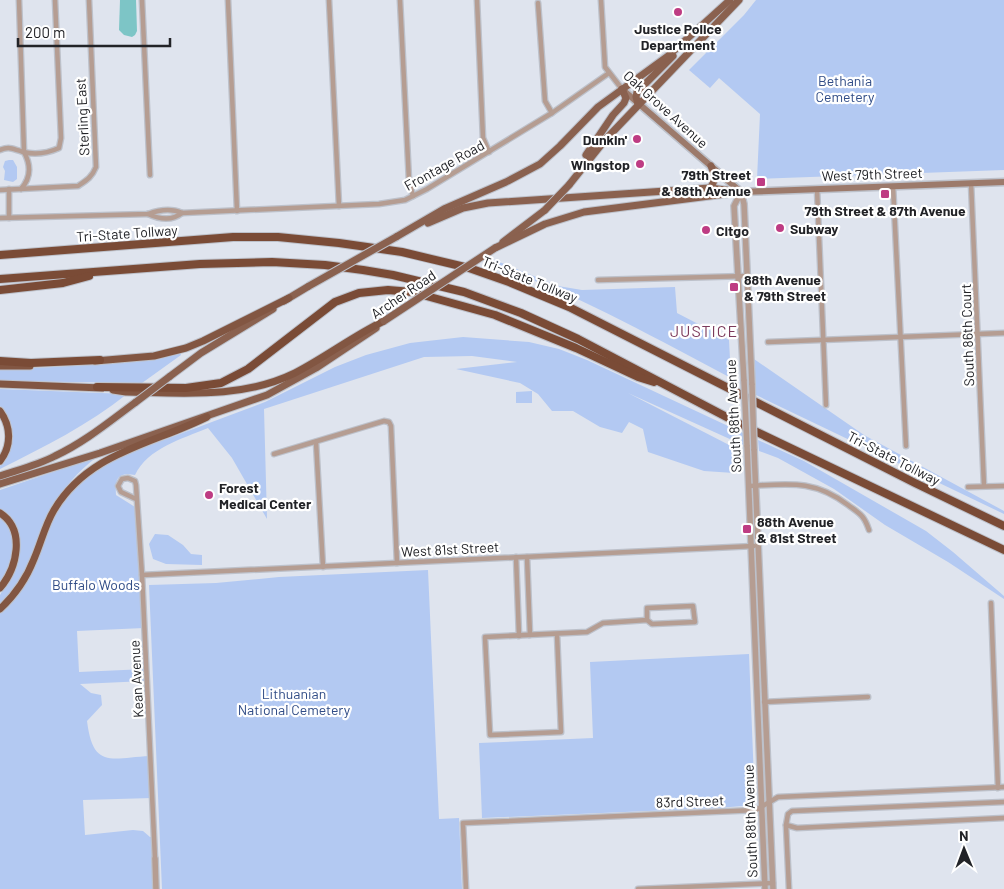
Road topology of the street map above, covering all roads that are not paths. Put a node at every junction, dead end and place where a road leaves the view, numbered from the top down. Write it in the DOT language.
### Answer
graph roads {
  1 [pos="19,0"];
  2 [pos="55,0"];
  3 [pos="89,0"];
  4 [pos="142,0"];
  5 [pos="228,0"];
  6 [pos="329,0"];
  7 [pos="400,0"];
  8 [pos="477,0"];
  9 [pos="601,0"];
  10 [pos="730,0"];
  11 [pos="739,0"];
  12 [pos="538,3"];
  13 [pos="690,37"];
  14 [pos="609,73"];
  15 [pos="622,89"];
  16 [pos="638,104"];
  17 [pos="552,114"];
  18 [pos="0,150"];
  19 [pos="24,152"];
  20 [pos="490,152"];
  21 [pos="711,166"];
  22 [pos="578,171"];
  23 [pos="150,175"];
  24 [pos="1004,182"];
  25 [pos="971,183"];
  26 [pos="893,186"];
  27 [pos="710,188"];
  28 [pos="21,189"];
  29 [pos="817,189"];
  30 [pos="0,190"];
  31 [pos="9,190"];
  32 [pos="741,192"];
  33 [pos="413,196"];
  34 [pos="339,206"];
  35 [pos="237,211"];
  36 [pos="182,213"];
  37 [pos="148,214"];
  38 [pos="0,218"];
  39 [pos="9,218"];
  40 [pos="413,228"];
  41 [pos="495,248"];
  42 [pos="0,255"];
  43 [pos="107,272"];
  44 [pos="747,276"];
  45 [pos="737,277"];
  46 [pos="0,279"];
  47 [pos="598,280"];
  48 [pos="0,290"];
  49 [pos="289,298"];
  50 [pos="384,321"];
  51 [pos="1004,333"];
  52 [pos="979,334"];
  53 [pos="900,337"];
  54 [pos="824,339"];
  55 [pos="768,342"];
  56 [pos="100,360"];
  57 [pos="0,361"];
  58 [pos="0,366"];
  59 [pos="0,384"];
  60 [pos="97,387"];
  61 [pos="671,387"];
  62 [pos="826,405"];
  63 [pos="0,411"];
  64 [pos="207,417"];
  65 [pos="316,442"];
  66 [pos="906,446"];
  67 [pos="274,454"];
  68 [pos="0,461"];
  69 [pos="0,476"];
  70 [pos="0,484"];
  71 [pos="752,486"];
  72 [pos="984,486"];
  73 [pos="1004,486"];
  74 [pos="968,487"];
  75 [pos="136,499"];
  76 [pos="0,513"];
  77 [pos="1004,526"];
  78 [pos="869,530"];
  79 [pos="755,546"];
  80 [pos="1004,550"];
  81 [pos="516,557"];
  82 [pos="527,557"];
  83 [pos="397,563"];
  84 [pos="323,566"];
  85 [pos="142,575"];
  86 [pos="0,588"];
  87 [pos="991,603"];
  88 [pos="0,609"];
  89 [pos="647,620"];
  90 [pos="557,634"];
  91 [pos="530,635"];
  92 [pos="520,636"];
  93 [pos="868,697"];
  94 [pos="758,702"];
  95 [pos="765,702"];
  96 [pos="1004,787"];
  97 [pos="998,788"];
  98 [pos="770,802"];
  99 [pos="1004,802"];
  100 [pos="762,806"];
  101 [pos="1004,818"];
  102 [pos="786,825"];
  103 [pos="155,859"];
  104 [pos="765,886"];
  105 [pos="773,886"];
  106 [pos="156,889"];
  107 [pos="466,889"];
  108 [pos="638,889"];
  109 [pos="789,889"];
  1 -- 19 [label="street"];
  2 -- 19 [label="street"];
  3 -- 28 [label="street, Sterling East"];
  4 -- 23 [label="street"];
  5 -- 35 [label="street"];
  6 -- 34 [label="street"];
  7 -- 33 [label="street"];
  8 -- 20 [label="street"];
  9 -- 14 [label="street, Oak Grove Avenue"];
  10 -- 13 [label="main road"];
  11 -- 16 [label="main road, Archer Road"];
  12 -- 17 [label="street"];
  13 -- 15 [label="main road"];
  13 -- 16 [label="main road"];
  14 -- 15 [label="street, Oak Grove Avenue"];
  14 -- 17 [label="street, Frontage Road"];
  15 -- 16 [label="main road, Oak Grove Avenue"];
  15 -- 22 [label="main road"];
  15 -- 40 [label="main road"];
  16 -- 21 [label="main road, Oak Grove Avenue"];
  16 -- 22 [label="main road, Archer Road"];
  17 -- 20 [label="street, Frontage Road"];
  18 -- 19 [label="street"];
  19 -- 28 [label="street"];
  20 -- 33 [label="street, Frontage Road"];
  21 -- 27 [label="main road"];
  21 -- 32 [label="main road, Oak Grove Avenue"];
  22 -- 41 [label="main road, Archer Road, bridge"];
  24 -- 25 [label="main road, West 79th Street"];
  25 -- 26 [label="main road, West 79th Street"];
  25 -- 52 [label="street, South 86th Court"];
  26 -- 29 [label="main road, West 79th Street"];
  26 -- 53 [label="street"];
  27 -- 32 [label="main road"];
  27 -- 40 [label="main road"];
  28 -- 31 [label="street, Sterling East"];
  29 -- 32 [label="main road, West 79th Street"];
  29 -- 54 [label="street"];
  30 -- 31 [label="street, Sterling East"];
  31 -- 39 [label="street"];
  32 -- 41 [label="main road"];
  32 -- 44 [label="street, South 88th Avenue"];
  32 -- 45 [label="street, South 88th Avenue"];
  33 -- 34 [label="street, Frontage Road"];
  34 -- 35 [label="street, Frontage Road"];
  35 -- 36 [label="street, Frontage Road"];
  36 -- 37 [label="street"];
  36 -- 37 [label="street"];
  37 -- 39 [label="street"];
  38 -- 39 [label="street"];
  40 -- 49 [label="main road, bridge"];
  41 -- 50 [label="main road, Archer Road, bridge"];
  42 -- 77 [label="highway, Tri-State Tollway"];
  43 -- 46 [label="highway"];
  43 -- 48 [label="highway"];
  43 -- 61 [label="highway"];
  44 -- 45 [label="street"];
  44 -- 71 [label="street, South 88th Avenue, bridge"];
  45 -- 47 [label="street"];
  45 -- 71 [label="street, South 88th Avenue, bridge"];
  49 -- 56 [label="highway"];
  49 -- 69 [label="main road, bridge"];
  50 -- 60 [label="highway"];
  50 -- 64 [label="main road, Archer Road"];
  51 -- 52 [label="street"];
  52 -- 53 [label="street"];
  52 -- 72 [label="street, South 86th Court"];
  53 -- 54 [label="street"];
  53 -- 66 [label="street"];
  54 -- 55 [label="street"];
  54 -- 62 [label="street"];
  56 -- 57 [label="highway"];
  56 -- 58 [label="highway"];
  59 -- 60 [label="highway"];
  60 -- 61 [label="highway"];
  61 -- 80 [label="highway"];
  63 -- 68 [label="highway"];
  64 -- 70 [label="main road, Archer Road"];
  64 -- 88 [label="highway"];
  65 -- 67 [label="street"];
  65 -- 83 [label="street"];
  65 -- 84 [label="street"];
  71 -- 78 [label="street"];
  71 -- 79 [label="street, South 88th Avenue"];
  72 -- 73 [label="street"];
  72 -- 74 [label="street"];
  75 -- 75 [label="street, Kean Avenue"];
  75 -- 85 [label="street, Kean Avenue"];
  76 -- 86 [label="highway"];
  79 -- 82 [label="street, West 81st Street"];
  79 -- 94 [label="street, South 88th Avenue"];
  79 -- 95 [label="street, South 88th Avenue"];
  81 -- 82 [label="street, West 81st Street"];
  81 -- 83 [label="street, West 81st Street"];
  81 -- 92 [label="street"];
  82 -- 91 [label="street"];
  83 -- 84 [label="street, West 81st Street"];
  84 -- 85 [label="street, West 81st Street"];
  85 -- 103 [label="street, Kean Avenue"];
  87 -- 97 [label="street"];
  89 -- 89 [label="street"];
  89 -- 90 [label="street"];
  90 -- 91 [label="street"];
  90 -- 92 [label="street"];
  91 -- 92 [label="street"];
  93 -- 95 [label="street"];
  94 -- 95 [label="street"];
  94 -- 100 [label="street, South 88th Avenue"];
  95 -- 98 [label="street, South 88th Avenue"];
  96 -- 97 [label="street, 83rd Street"];
  97 -- 98 [label="street, 83rd Street"];
  98 -- 100 [label="street, 83rd Street"];
  98 -- 105 [label="street, South 88th Avenue"];
  99 -- 102 [label="street"];
  100 -- 104 [label="street, South 88th Avenue"];
  100 -- 107 [label="street, 83rd Street"];
  101 -- 102 [label="street"];
  102 -- 109 [label="street"];
  103 -- 106 [label="street"];
  104 -- 105 [label="street"];
  104 -- 108 [label="street"];
}
